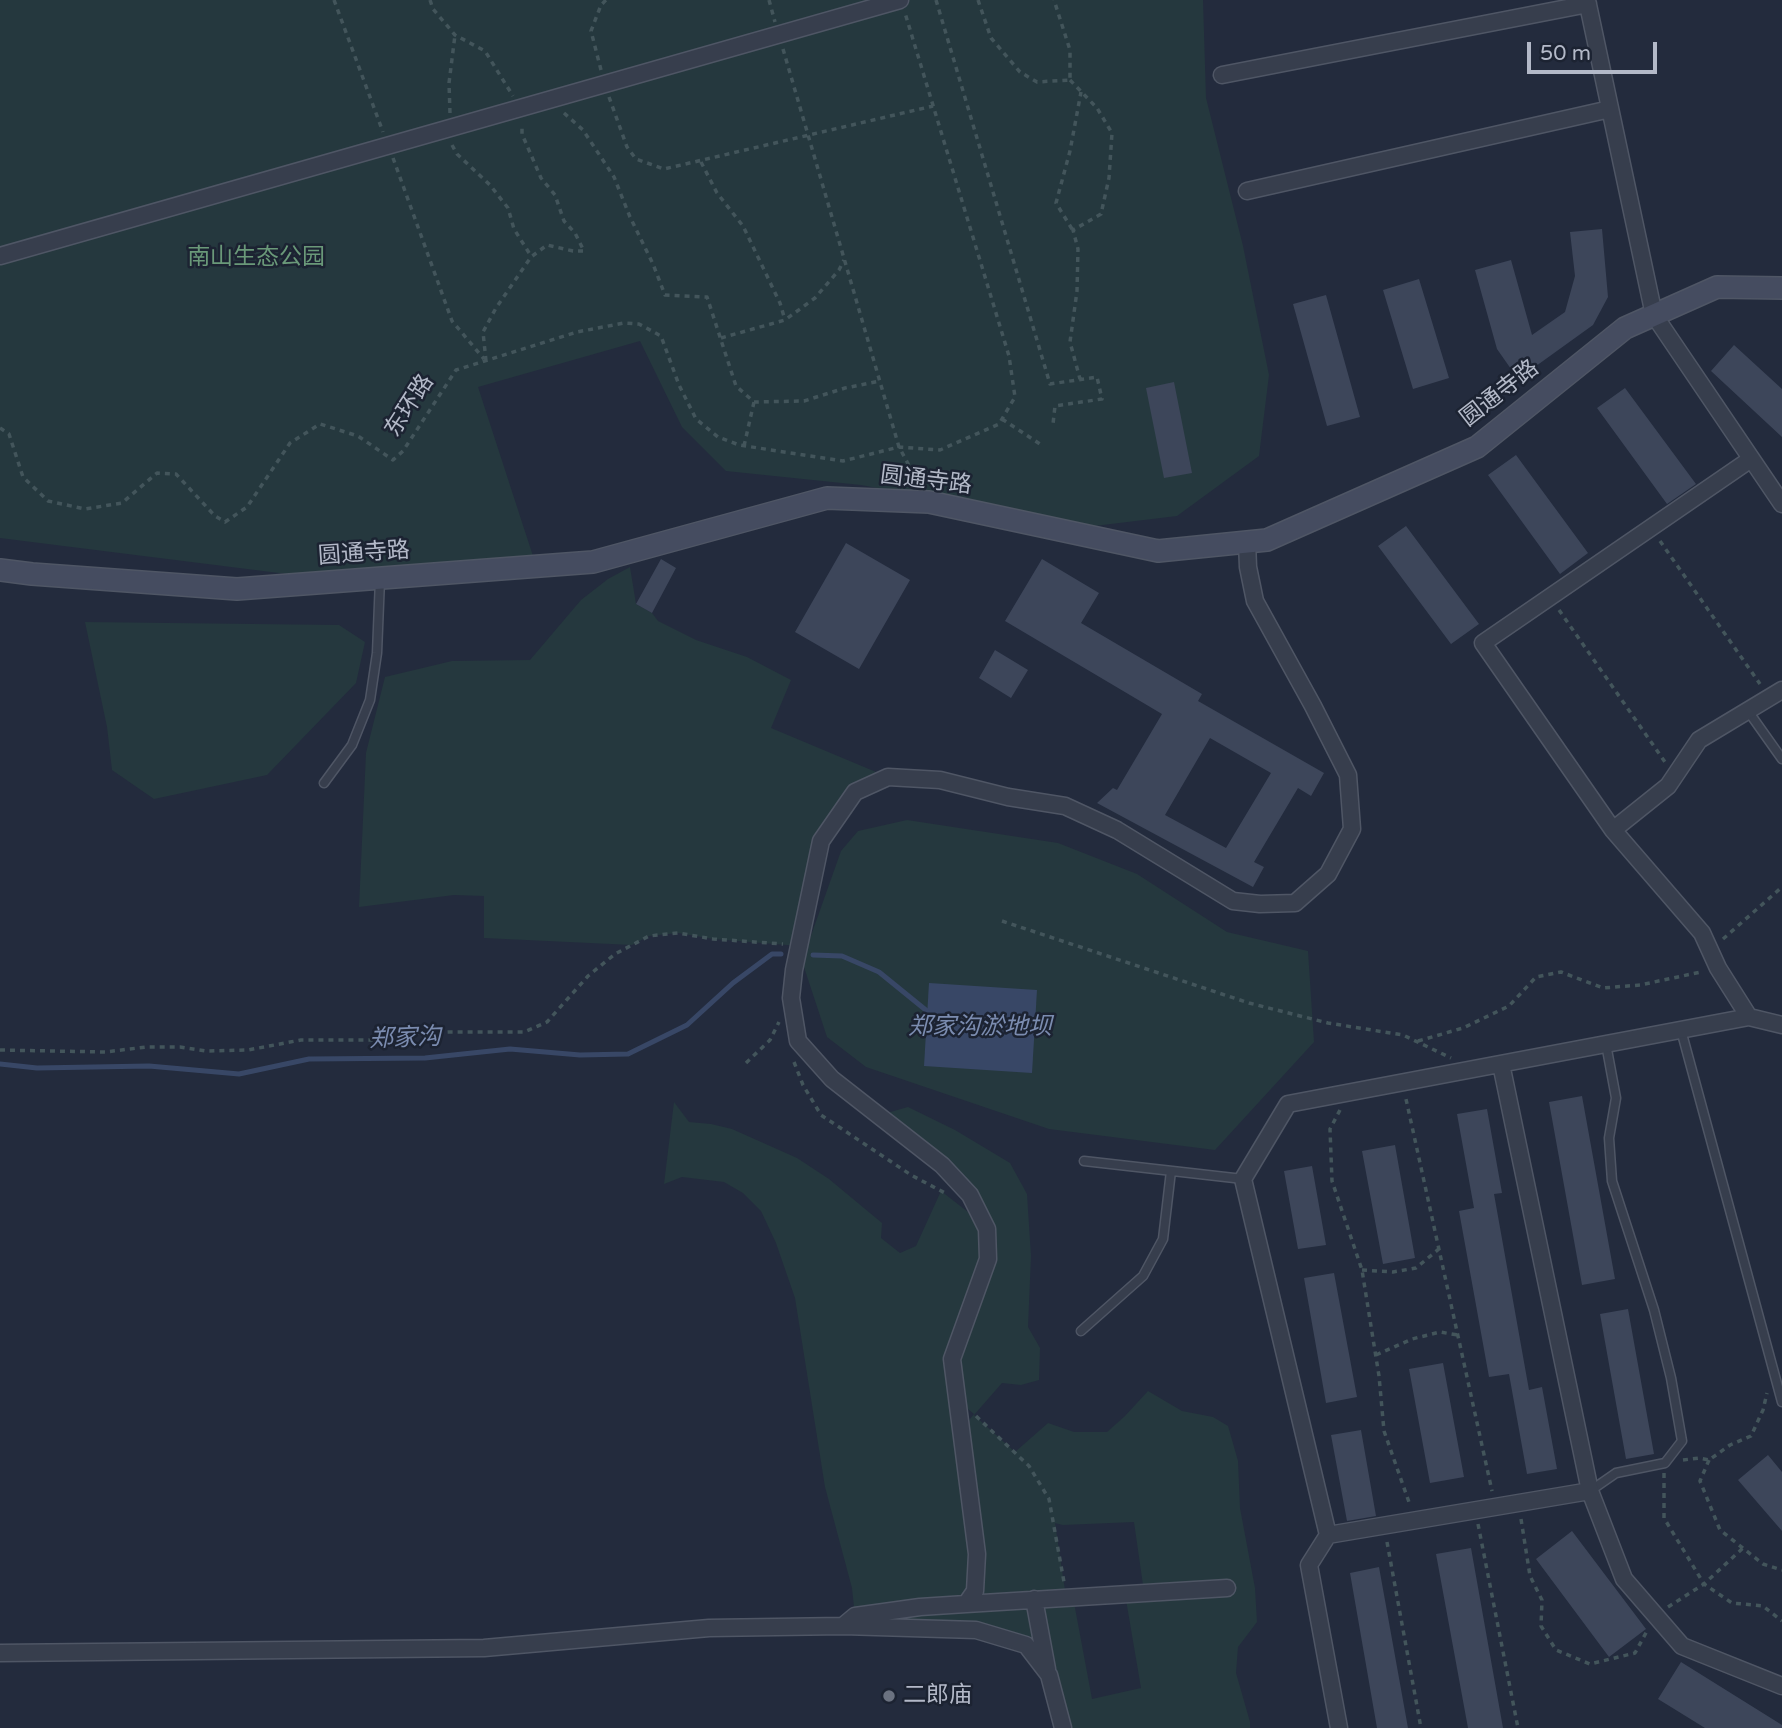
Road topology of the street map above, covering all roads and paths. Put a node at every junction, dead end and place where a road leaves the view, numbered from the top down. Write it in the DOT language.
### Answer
graph roads {
  1 [pos="334,0"];
  2 [pos="430,0"];
  3 [pos="606,0"];
  4 [pos="769,0"];
  5 [pos="936,0"];
  6 [pos="978,0"];
  7 [pos="1054,0"];
  8 [pos="1588,2"];
  9 [pos="902,6"];
  10 [pos="455,35"];
  11 [pos="779,35"];
  12 [pos="1222,75"];
  13 [pos="1070,80"];
  14 [pos="604,84"];
  15 [pos="1082,92"];
  16 [pos="550,100"];
  17 [pos="933,106"];
  18 [pos="522,108"];
  19 [pos="1610,109"];
  20 [pos="451,128"];
  21 [pos="808,135"];
  22 [pos="388,146"];
  23 [pos="701,162"];
  24 [pos="1247,191"];
  25 [pos="1073,230"];
  26 [pos="0,256"];
  27 [pos="531,257"];
  28 [pos="844,259"];
  29 [pos="1782,288"];
  30 [pos="1654,315"];
  31 [pos="785,320"];
  32 [pos="720,338"];
  33 [pos="486,361"];
  34 [pos="1080,379"];
  35 [pos="880,381"];
  36 [pos="754,402"];
  37 [pos="1002,419"];
  38 [pos="1053,424"];
  39 [pos="0,428"];
  40 [pos="744,446"];
  41 [pos="1043,446"];
  42 [pos="899,447"];
  43 [pos="1751,459"];
  44 [pos="929,502"];
  45 [pos="1782,504"];
  46 [pos="1651,528"];
  47 [pos="1247,542"];
  48 [pos="0,570"];
  49 [pos="380,579"];
  50 [pos="1550,597"];
  51 [pos="1776,694"];
  52 [pos="1748,710"];
  53 [pos="1782,759"];
  54 [pos="1675,776"];
  55 [pos="324,783"];
  56 [pos="1613,830"];
  57 [pos="1782,887"];
  58 [pos="1002,922"];
  59 [pos="799,946"];
  60 [pos="1710,951"];
  61 [pos="1717,968"];
  62 [pos="1749,1017"];
  63 [pos="1782,1024"];
  64 [pos="783,1030"];
  65 [pos="1682,1030"];
  66 [pos="1416,1041"];
  67 [pos="1606,1044"];
  68 [pos="0,1050"];
  69 [pos="794,1062"];
  70 [pos="746,1063"];
  71 [pos="1501,1064"];
  72 [pos="1475,1069"];
  73 [pos="1402,1083"];
  74 [pos="1350,1093"];
  75 [pos="1084,1161"];
  76 [pos="1171,1171"];
  77 [pos="1243,1179"];
  78 [pos="975,1207"];
  79 [pos="1440,1248"];
  80 [pos="1362,1270"];
  81 [pos="1082,1331"];
  82 [pos="1458,1335"];
  83 [pos="1376,1355"];
  84 [pos="1774,1375"];
  85 [pos="957,1401"];
  86 [pos="1782,1402"];
  87 [pos="1709,1460"];
  88 [pos="1665,1463"];
  89 [pos="1590,1491"];
  90 [pos="1518,1503"];
  91 [pos="1495,1507"];
  92 [pos="1475,1510"];
  93 [pos="1416,1520"];
  94 [pos="1384,1526"];
  95 [pos="1328,1535"];
  96 [pos="1742,1548"];
  97 [pos="1782,1570"];
  98 [pos="1704,1584"];
  99 [pos="1227,1588"];
  100 [pos="1066,1598"];
  101 [pos="1034,1599"];
  102 [pos="966,1604"];
  103 [pos="1655,1616"];
  104 [pos="1782,1621"];
  105 [pos="843,1626"];
  106 [pos="0,1653"];
  107 [pos="1049,1675"];
  108 [pos="1782,1686"];
  109 [pos="1063,1728"];
  110 [pos="1339,1728"];
  111 [pos="1421,1728"];
  112 [pos="1518,1728"];
  1 -- 22 [label="path"];
  2 -- 10 [label="path"];
  3 -- 14 [label="path"];
  4 -- 11 [label="path"];
  5 -- 34 [label="path"];
  6 -- 13 [label="path"];
  7 -- 13 [label="path"];
  8 -- 12 [label="street"];
  8 -- 19 [label="street"];
  9 -- 11 [label="street"];
  9 -- 17 [label="path"];
  10 -- 18 [label="path"];
  10 -- 20 [label="path"];
  11 -- 14 [label="street"];
  11 -- 21 [label="path"];
  13 -- 15 [label="path"];
  14 -- 16 [label="street"];
  14 -- 23 [label="path"];
  15 -- 25 [label="path"];
  15 -- 25 [label="path"];
  16 -- 18 [label="street"];
  16 -- 32 [label="path"];
  17 -- 21 [label="path"];
  17 -- 37 [label="path"];
  18 -- 20 [label="street"];
  18 -- 27 [label="path"];
  19 -- 24 [label="street"];
  19 -- 30 [label="street"];
  20 -- 22 [label="street"];
  20 -- 27 [label="path"];
  21 -- 23 [label="path"];
  21 -- 28 [label="path"];
  22 -- 26 [label="street"];
  22 -- 33 [label="path"];
  23 -- 31 [label="path"];
  25 -- 34 [label="path"];
  27 -- 33 [label="path"];
  28 -- 31 [label="path"];
  28 -- 35 [label="path"];
  29 -- 30 [label="street, 圆通寺路"];
  30 -- 43 [label="street"];
  30 -- 47 [label="street, 圆通寺路"];
  31 -- 32 [label="path"];
  32 -- 36 [label="path"];
  33 -- 39 [label="path, 东环路"];
  33 -- 40 [label="path, 东环路"];
  34 -- 38 [label="path"];
  35 -- 36 [label="path"];
  35 -- 42 [label="path"];
  36 -- 40 [label="path"];
  37 -- 41 [label="path"];
  37 -- 42 [label="path, 东环路"];
  40 -- 42 [label="path, 东环路"];
  42 -- 44 [label="path"];
  43 -- 45 [label="street"];
  43 -- 46 [label="street"];
  44 -- 47 [label="street, 圆通寺路"];
  44 -- 49 [label="street, 圆通寺路"];
  46 -- 50 [label="street"];
  46 -- 51 [label="path"];
  47 -- 59 [label="street"];
  48 -- 49 [label="street, 圆通寺路"];
  49 -- 55 [label="lane"];
  50 -- 54 [label="path"];
  50 -- 56 [label="street"];
  51 -- 52 [label="street"];
  52 -- 53 [label="lane"];
  52 -- 54 [label="street"];
  54 -- 56 [label="street"];
  56 -- 60 [label="street"];
  57 -- 60 [label="path"];
  58 -- 66 [label="path"];
  59 -- 68 [label="path"];
  59 -- 78 [label="street"];
  60 -- 61 [label="street"];
  61 -- 62 [label="street"];
  61 -- 66 [label="path"];
  62 -- 63 [label="street"];
  62 -- 65 [label="street"];
  64 -- 70 [label="path"];
  65 -- 67 [label="street"];
  65 -- 84 [label="lane"];
  66 -- 72 [label="path"];
  67 -- 71 [label="street"];
  67 -- 88 [label="lane"];
  69 -- 78 [label="path"];
  71 -- 72 [label="street"];
  71 -- 89 [label="street"];
  72 -- 73 [label="street"];
  73 -- 74 [label="street"];
  73 -- 79 [label="path"];
  74 -- 77 [label="street"];
  74 -- 80 [label="path"];
  75 -- 76 [label="lane"];
  76 -- 77 [label="lane"];
  76 -- 81 [label="lane"];
  77 -- 95 [label="street"];
  78 -- 85 [label="street"];
  79 -- 80 [label="path"];
  79 -- 82 [label="path"];
  80 -- 83 [label="path"];
  82 -- 83 [label="path"];
  82 -- 91 [label="path"];
  83 -- 93 [label="path"];
  84 -- 86 [label="lane"];
  84 -- 87 [label="path"];
  85 -- 100 [label="path"];
  85 -- 102 [label="street"];
  87 -- 88 [label="path"];
  87 -- 96 [label="path"];
  88 -- 89 [label="lane"];
  88 -- 98 [label="path"];
  89 -- 90 [label="street"];
  89 -- 103 [label="street"];
  90 -- 91 [label="street"];
  90 -- 103 [label="path"];
  91 -- 92 [label="street"];
  92 -- 93 [label="street"];
  92 -- 112 [label="path"];
  93 -- 94 [label="street"];
  94 -- 95 [label="street"];
  94 -- 111 [label="path"];
  95 -- 110 [label="street"];
  96 -- 97 [label="path"];
  96 -- 98 [label="path"];
  98 -- 103 [label="path"];
  98 -- 104 [label="path"];
  99 -- 100 [label="street"];
  100 -- 101 [label="street"];
  101 -- 102 [label="street"];
  101 -- 107 [label="street"];
  102 -- 105 [label="street"];
  103 -- 108 [label="street"];
  105 -- 106 [label="street"];
  105 -- 107 [label="street"];
  107 -- 109 [label="street"];
}
